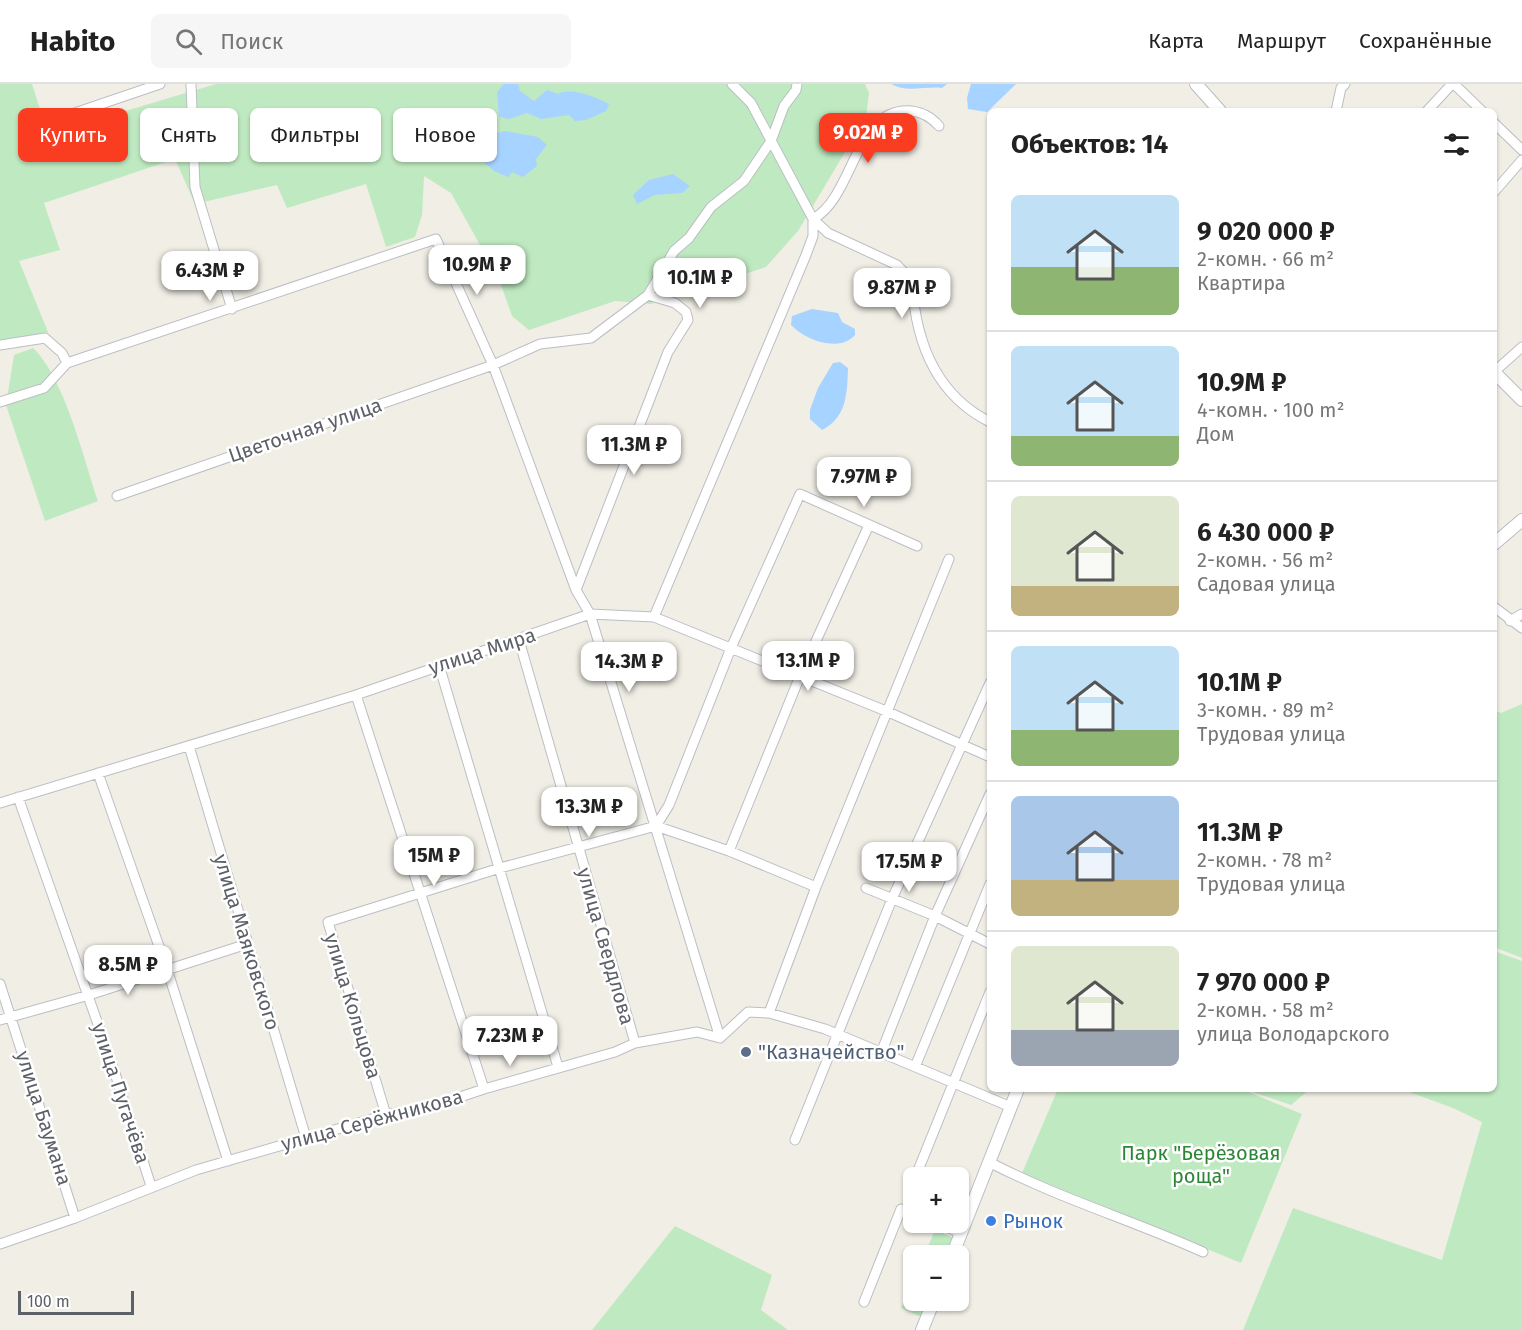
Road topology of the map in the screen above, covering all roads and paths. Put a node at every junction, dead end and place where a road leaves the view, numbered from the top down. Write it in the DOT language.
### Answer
graph roads {
  1 [pos="160,84"];
  2 [pos="191,84"];
  3 [pos="732,84"];
  4 [pos="797,84"];
  5 [pos="1196,84"];
  6 [pos="1346,84"];
  7 [pos="1453,84"];
  8 [pos="87,108"];
  9 [pos="1217,108"];
  10 [pos="1337,108"];
  11 [pos="1430,108"];
  12 [pos="1479,108"];
  13 [pos="939,126"];
  14 [pos="1497,126"];
  15 [pos="771,141"];
  16 [pos="1522,150"];
  17 [pos="1522,160"];
  18 [pos="1497,189"];
  19 [pos="813,219"];
  20 [pos="648,295"];
  21 [pos="232,309"];
  22 [pos="0,345"];
  23 [pos="1522,347"];
  24 [pos="67,363"];
  25 [pos="493,365"];
  26 [pos="1497,369"];
  27 [pos="1497,375"];
  28 [pos="1522,400"];
  29 [pos="0,402"];
  30 [pos="987,420"];
  31 [pos="117,496"];
  32 [pos="1522,520"];
  33 [pos="869,525"];
  34 [pos="1497,541"];
  35 [pos="917,546"];
  36 [pos="949,559"];
  37 [pos="576,590"];
  38 [pos="1497,610"];
  39 [pos="590,614"];
  40 [pos="1522,614"];
  41 [pos="654,617"];
  42 [pos="1510,621"];
  43 [pos="1522,628"];
  44 [pos="519,640"];
  45 [pos="731,648"];
  46 [pos="439,665"];
  47 [pos="800,676"];
  48 [pos="987,690"];
  49 [pos="356,695"];
  50 [pos="886,711"];
  51 [pos="962,744"];
  52 [pos="189,746"];
  53 [pos="987,756"];
  54 [pos="98,773"];
  55 [pos="18,797"];
  56 [pos="987,801"];
  57 [pos="0,803"];
  58 [pos="656,826"];
  59 [pos="577,848"];
  60 [pos="729,851"];
  61 [pos="500,868"];
  62 [pos="816,887"];
  63 [pos="866,888"];
  64 [pos="987,891"];
  65 [pos="421,893"];
  66 [pos="892,899"];
  67 [pos="935,916"];
  68 [pos="969,934"];
  69 [pos="987,943"];
  70 [pos="247,944"];
  71 [pos="167,969"];
  72 [pos="0,984"];
  73 [pos="89,995"];
  74 [pos="987,998"];
  75 [pos="768,1013"];
  76 [pos="11,1016"];
  77 [pos="0,1020"];
  78 [pos="839,1035"];
  79 [pos="720,1038"];
  80 [pos="635,1043"];
  81 [pos="881,1053"];
  82 [pos="558,1067"];
  83 [pos="915,1067"];
  84 [pos="955,1084"];
  85 [pos="484,1089"];
  86 [pos="1017,1092"];
  87 [pos="1011,1107"];
  88 [pos="386,1115"];
  89 [pos="306,1138"];
  90 [pos="795,1140"];
  91 [pos="228,1161"];
  92 [pos="989,1162"];
  93 [pos="920,1167"];
  94 [pos="151,1186"];
  95 [pos="903,1210"];
  96 [pos="969,1213"];
  97 [pos="75,1218"];
  98 [pos="961,1233"];
  99 [pos="0,1244"];
  100 [pos="956,1245"];
  101 [pos="1203,1252"];
  102 [pos="864,1302"];
  103 [pos="930,1311"];
  104 [pos="922,1330"];
  1 -- 8 [label="street"];
  2 -- 21 [label="street"];
  3 -- 15 [label="street"];
  4 -- 15 [label="street"];
  5 -- 9 [label="main road"];
  6 -- 10 [label="street"];
  7 -- 11 [label="street"];
  7 -- 12 [label="street"];
  13 -- 19 [label="street"];
  14 -- 16 [label="street"];
  15 -- 19 [label="street"];
  15 -- 20 [label="street"];
  17 -- 18 [label="street"];
  19 -- 30 [label="street"];
  19 -- 41 [label="street"];
  20 -- 25 [label="street, Цветочная улица"];
  20 -- 37 [label="street"];
  21 -- 24 [label="street"];
  21 -- 25 [label="street"];
  22 -- 24 [label="street"];
  23 -- 26 [label="street"];
  24 -- 29 [label="street"];
  25 -- 31 [label="street, Цветочная улица"];
  25 -- 37 [label="street"];
  27 -- 28 [label="main road"];
  32 -- 34 [label="main road"];
  33 -- 35 [label="street"];
  33 -- 45 [label="street"];
  33 -- 47 [label="street"];
  36 -- 50 [label="street"];
  37 -- 39 [label="street"];
  38 -- 42 [label="street"];
  39 -- 41 [label="street, улица Мира"];
  39 -- 44 [label="street, улица Мира"];
  39 -- 58 [label="street"];
  40 -- 42 [label="street"];
  41 -- 45 [label="street, улица Мира"];
  42 -- 43 [label="street"];
  44 -- 46 [label="street, улица Мира"];
  44 -- 59 [label="street, улица Свердлова"];
  45 -- 47 [label="street, улица Мира"];
  45 -- 58 [label="street"];
  46 -- 49 [label="street, улица Мира"];
  46 -- 61 [label="street"];
  47 -- 50 [label="street, улица Мира"];
  47 -- 60 [label="street"];
  48 -- 51 [label="street"];
  49 -- 52 [label="street, улица Мира"];
  49 -- 65 [label="street"];
  50 -- 51 [label="street, улица Мира"];
  50 -- 62 [label="street"];
  51 -- 53 [label="street, улица Мира"];
  51 -- 66 [label="street"];
  52 -- 54 [label="street, улица Мира"];
  52 -- 70 [label="street, улица Маяковского"];
  54 -- 55 [label="street, улица Мира"];
  54 -- 71 [label="street"];
  55 -- 57 [label="street, улица Мира"];
  55 -- 73 [label="street, улица Пугачёва"];
  56 -- 67 [label="street"];
  58 -- 59 [label="street"];
  58 -- 60 [label="street"];
  58 -- 79 [label="street"];
  59 -- 61 [label="street"];
  59 -- 80 [label="street, улица Свердлова"];
  60 -- 62 [label="street"];
  61 -- 65 [label="street"];
  61 -- 82 [label="street"];
  62 -- 75 [label="street"];
  63 -- 66 [label="street"];
  64 -- 68 [label="street"];
  65 -- 85 [label="street"];
  65 -- 88 [label="street, улица Кольцова"];
  66 -- 67 [label="street"];
  66 -- 78 [label="street"];
  67 -- 68 [label="street"];
  67 -- 81 [label="street"];
  68 -- 69 [label="street"];
  68 -- 83 [label="street"];
  70 -- 71 [label="street"];
  70 -- 89 [label="street, улица Маяковского"];
  71 -- 73 [label="street"];
  71 -- 91 [label="street"];
  72 -- 76 [label="street, улица Баумана"];
  73 -- 76 [label="street"];
  73 -- 94 [label="street, улица Пугачёва"];
  74 -- 84 [label="street"];
  75 -- 78 [label="street"];
  75 -- 79 [label="street"];
  76 -- 77 [label="street"];
  76 -- 97 [label="street, улица Баумана"];
  78 -- 81 [label="street"];
  78 -- 90 [label="street"];
  79 -- 80 [label="street, улица Серёжникова"];
  80 -- 82 [label="street, улица Серёжникова"];
  81 -- 83 [label="street"];
  82 -- 85 [label="street, улица Серёжникова"];
  83 -- 84 [label="street"];
  84 -- 87 [label="street"];
  84 -- 93 [label="street"];
  85 -- 88 [label="street, улица Серёжникова"];
  86 -- 87 [label="main road"];
  87 -- 92 [label="main road"];
  88 -- 89 [label="street, улица Серёжникова"];
  89 -- 91 [label="street, улица Серёжникова"];
  91 -- 94 [label="street, улица Серёжникова"];
  92 -- 96 [label="main road"];
  92 -- 101 [label="street"];
  94 -- 97 [label="street, улица Серёжникова"];
  95 -- 102 [label="street"];
  97 -- 99 [label="street, улица Серёжникова"];
  98 -- 100 [label="main road"];
  103 -- 104 [label="main road"];
}
